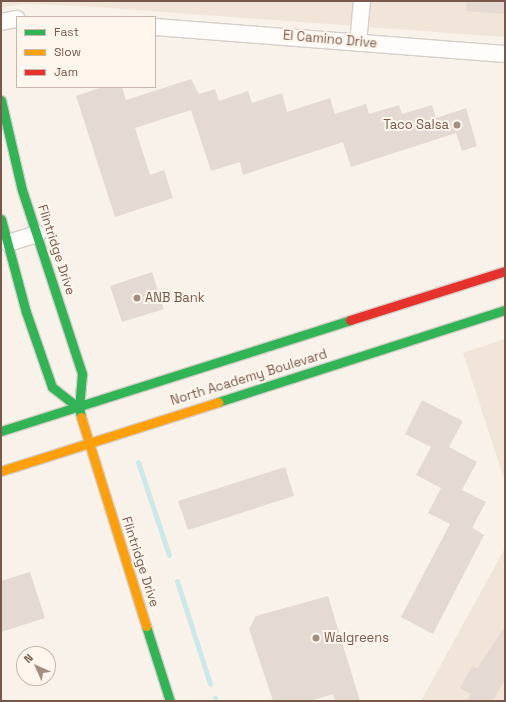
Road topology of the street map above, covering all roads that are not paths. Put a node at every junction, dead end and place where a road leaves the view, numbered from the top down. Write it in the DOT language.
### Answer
graph roads {
  1 [pos="362,1"];
  2 [pos="16,19"];
  3 [pos="1,22"];
  4 [pos="156,27"];
  5 [pos="358,43"];
  6 [pos="505,54"];
  7 [pos="1,100"];
  8 [pos="4,132"];
  9 [pos="1,219"];
  10 [pos="38,234"];
  11 [pos="8,243"];
  12 [pos="505,271"];
  13 [pos="505,310"];
  14 [pos="79,408"];
  15 [pos="1,431"];
  16 [pos="88,443"];
  17 [pos="1,471"];
  18 [pos="170,701"];
  1 -- 5 [label="street"];
  2 -- 3 [label="street"];
  4 -- 5 [label="street, El Camino Drive"];
  5 -- 6 [label="street, El Camino Drive"];
  7 -- 8 [label="main road, Flintridge Drive"];
  8 -- 10 [label="main road, Flintridge Drive"];
  9 -- 11 [label="main road"];
  10 -- 11 [label="street"];
  10 -- 14 [label="main road, Flintridge Drive"];
  11 -- 14 [label="main road"];
  12 -- 14 [label="main road, North Academy Boulevard"];
  13 -- 16 [label="main road, North Academy Boulevard"];
  14 -- 15 [label="main road, North Academy Boulevard"];
  14 -- 16 [label="main road, Flintridge Drive"];
  16 -- 17 [label="main road, North Academy Boulevard"];
  16 -- 18 [label="main road, Flintridge Drive"];
}
